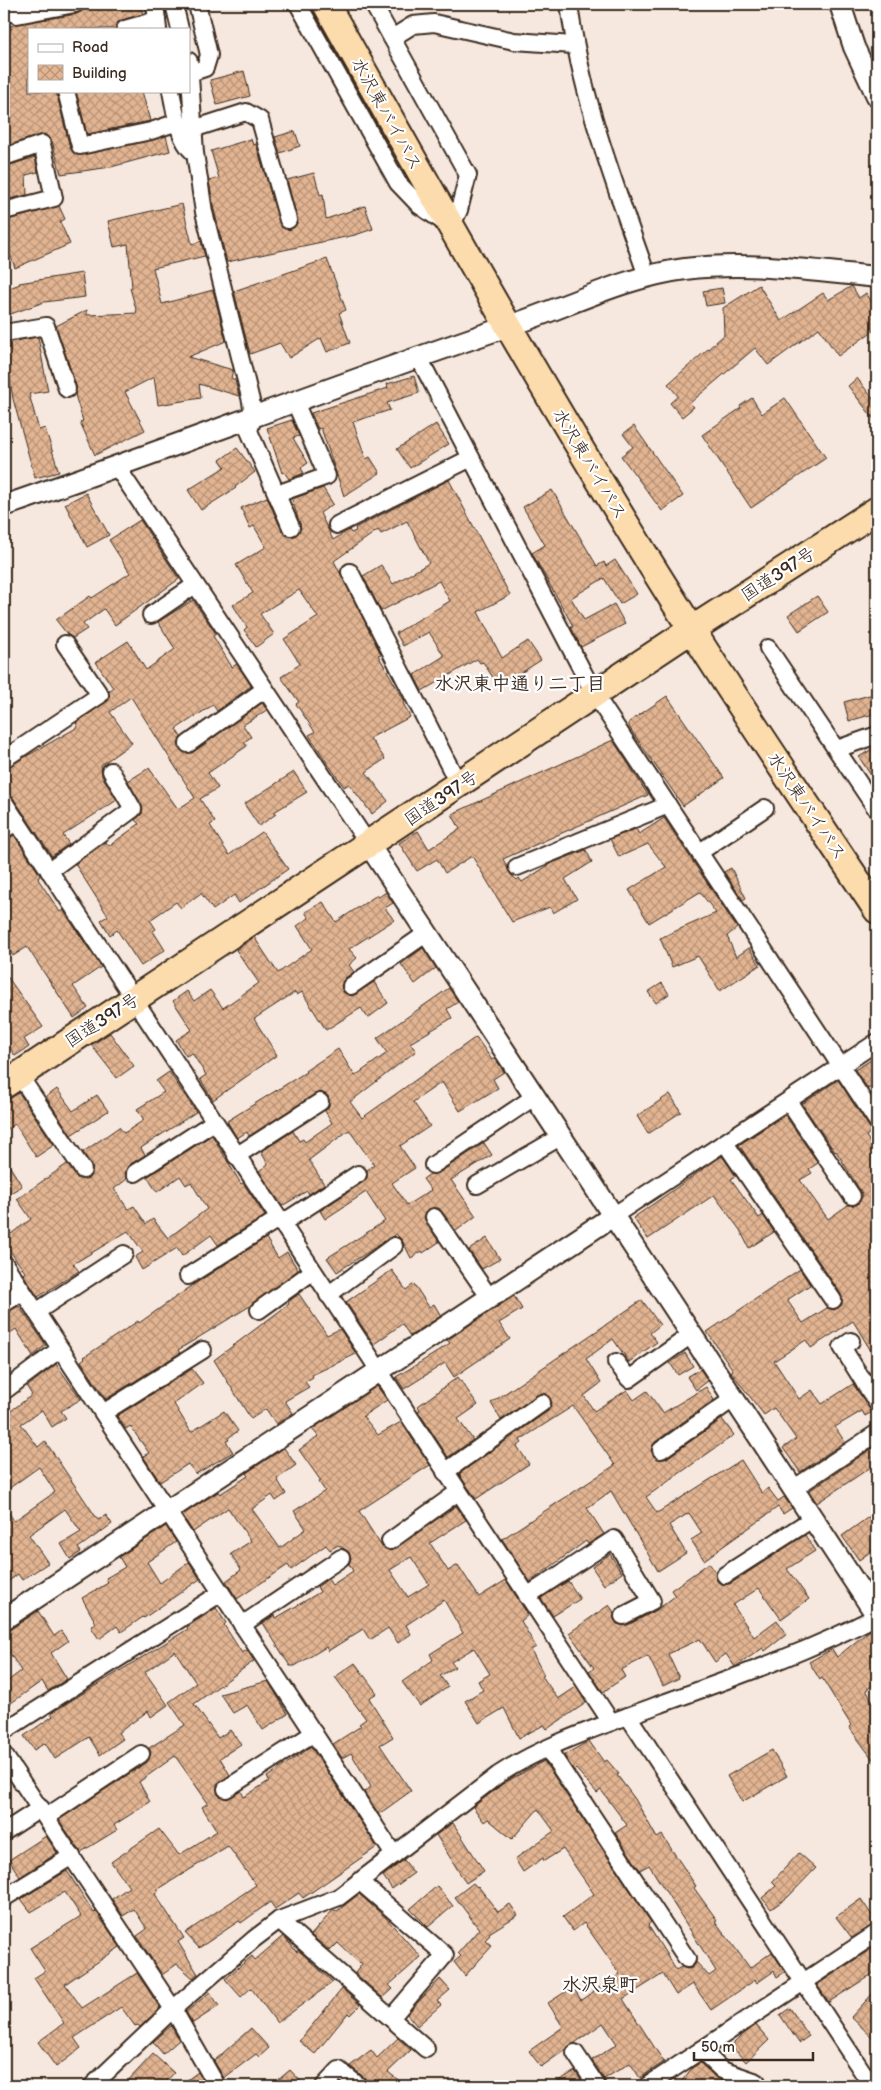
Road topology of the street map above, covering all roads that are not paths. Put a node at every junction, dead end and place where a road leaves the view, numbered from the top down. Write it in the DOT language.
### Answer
graph roads {
  1 [pos="4,4"];
  2 [pos="74,4"];
  3 [pos="154,4"];
  4 [pos="174,4"];
  5 [pos="196,4"];
  6 [pos="298,4"];
  7 [pos="326,4"];
  8 [pos="373,4"];
  9 [pos="569,4"];
  10 [pos="840,4"];
  11 [pos="157,25"];
  12 [pos="133,28"];
  13 [pos="180,28"];
  14 [pos="392,38"];
  15 [pos="574,44"];
  16 [pos="190,67"];
  17 [pos="190,82"];
  18 [pos="66,92"];
  19 [pos="171,92"];
  20 [pos="877,96"];
  21 [pos="178,122"];
  22 [pos="193,129"];
  23 [pos="194,154"];
  24 [pos="4,157"];
  25 [pos="4,211"];
  26 [pos="288,220"];
  27 [pos="451,227"];
  28 [pos="647,276"];
  29 [pos="877,277"];
  30 [pos="508,326"];
  31 [pos="4,333"];
  32 [pos="418,356"];
  33 [pos="67,389"];
  34 [pos="295,402"];
  35 [pos="253,417"];
  36 [pos="471,458"];
  37 [pos="117,467"];
  38 [pos="276,494"];
  39 [pos="4,506"];
  40 [pos="877,510"];
  41 [pos="337,525"];
  42 [pos="291,527"];
  43 [pos="350,572"];
  44 [pos="194,585"];
  45 [pos="151,615"];
  46 [pos="691,630"];
  47 [pos="66,644"];
  48 [pos="768,648"];
  49 [pos="265,688"];
  50 [pos="595,695"];
  51 [pos="877,735"];
  52 [pos="188,744"];
  53 [pos="837,749"];
  54 [pos="4,759"];
  55 [pos="111,772"];
  56 [pos="459,785"];
  57 [pos="4,802"];
  58 [pos="668,805"];
  59 [pos="765,808"];
  60 [pos="877,810"];
  61 [pos="10,826"];
  62 [pos="369,845"];
  63 [pos="700,852"];
  64 [pos="517,867"];
  65 [pos="49,871"];
  66 [pos="877,910"];
  67 [pos="427,933"];
  68 [pos="351,986"];
  69 [pos="133,1000"];
  70 [pos="877,1042"];
  71 [pos="841,1066"];
  72 [pos="11,1080"];
  73 [pos="534,1096"];
  74 [pos="788,1101"];
  75 [pos="320,1102"];
  76 [pos="877,1121"];
  77 [pos="214,1122"];
  78 [pos="560,1137"];
  79 [pos="725,1143"];
  80 [pos="236,1156"];
  81 [pos="433,1165"];
  82 [pos="83,1170"];
  83 [pos="135,1173"];
  84 [pos="358,1174"];
  85 [pos="478,1185"];
  86 [pos="852,1196"];
  87 [pos="612,1216"];
  88 [pos="434,1217"];
  89 [pos="279,1222"];
  90 [pos="394,1246"];
  91 [pos="124,1254"];
  92 [pos="4,1263"];
  93 [pos="312,1272"];
  94 [pos="188,1276"];
  95 [pos="22,1292"];
  96 [pos="328,1295"];
  97 [pos="490,1298"];
  98 [pos="833,1300"];
  99 [pos="4,1304"];
  100 [pos="258,1310"];
  101 [pos="36,1312"];
  102 [pos="691,1335"];
  103 [pos="851,1341"];
  104 [pos="60,1349"];
  105 [pos="204,1350"];
  106 [pos="616,1362"];
  107 [pos="378,1372"];
  108 [pos="4,1390"];
  109 [pos="733,1399"];
  110 [pos="877,1402"];
  111 [pos="542,1403"];
  112 [pos="103,1414"];
  113 [pos="877,1433"];
  114 [pos="661,1450"];
  115 [pos="445,1472"];
  116 [pos="793,1490"];
  117 [pos="458,1492"];
  118 [pos="167,1511"];
  119 [pos="812,1518"];
  120 [pos="390,1541"];
  121 [pos="341,1558"];
  122 [pos="725,1575"];
  123 [pos="221,1593"];
  124 [pos="527,1596"];
  125 [pos="623,1616"];
  126 [pos="877,1616"];
  127 [pos="4,1619"];
  128 [pos="242,1625"];
  129 [pos="628,1716"];
  130 [pos="611,1722"];
  131 [pos="4,1731"];
  132 [pos="314,1733"];
  133 [pos="548,1748"];
  134 [pos="141,1754"];
  135 [pos="4,1755"];
  136 [pos="226,1789"];
  137 [pos="43,1813"];
  138 [pos="4,1832"];
  139 [pos="394,1855"];
  140 [pos="72,1856"];
  141 [pos="359,1882"];
  142 [pos="4,1898"];
  143 [pos="280,1920"];
  144 [pos="877,1933"];
  145 [pos="686,1959"];
  146 [pos="803,1982"];
  147 [pos="173,2010"];
  148 [pos="391,2018"];
  149 [pos="426,2049"];
  150 [pos="700,2050"];
  151 [pos="575,2053"];
  152 [pos="757,2082"];
  153 [pos="92,2086"];
  154 [pos="217,2086"];
  155 [pos="324,2086"];
  156 [pos="359,2086"];
  157 [pos="597,2086"];
  158 [pos="647,2086"];
  159 [pos="872,2086"];
  1 -- 2 [label="street"];
  3 -- 11 [label="street"];
  4 -- 13 [label="street"];
  5 -- 16 [label="street"];
  6 -- 27 [label="street"];
  7 -- 27 [label="highway, 水沢東バイパス"];
  8 -- 14 [label="street"];
  9 -- 15 [label="street"];
  10 -- 20 [label="street"];
  11 -- 12 [label="street"];
  14 -- 15 [label="street"];
  14 -- 27 [label="street"];
  15 -- 28 [label="street"];
  17 -- 22 [label="street"];
  18 -- 21 [label="street"];
  19 -- 21 [label="street"];
  21 -- 23 [label="street"];
  22 -- 23 [label="street"];
  22 -- 26 [label="street"];
  23 -- 35 [label="street"];
  24 -- 25 [label="street"];
  27 -- 30 [label="highway, 水沢東バイパス"];
  28 -- 29 [label="street"];
  28 -- 30 [label="street"];
  30 -- 32 [label="street"];
  30 -- 46 [label="highway, 水沢東バイパス"];
  31 -- 33 [label="street"];
  32 -- 34 [label="street"];
  32 -- 36 [label="street"];
  34 -- 35 [label="street"];
  34 -- 38 [label="street"];
  35 -- 37 [label="street"];
  35 -- 38 [label="street"];
  36 -- 41 [label="street"];
  36 -- 50 [label="street"];
  37 -- 39 [label="street"];
  37 -- 44 [label="street"];
  38 -- 42 [label="street"];
  40 -- 46 [label="highway, 国道397号"];
  43 -- 56 [label="street"];
  44 -- 45 [label="street"];
  44 -- 49 [label="street"];
  46 -- 50 [label="highway, 国道397号"];
  46 -- 66 [label="highway, 水沢東バイパス"];
  47 -- 54 [label="street"];
  48 -- 53 [label="street"];
  49 -- 52 [label="street"];
  49 -- 62 [label="street"];
  50 -- 56 [label="highway, 国道397号"];
  50 -- 58 [label="street"];
  51 -- 53 [label="street"];
  53 -- 60 [label="street"];
  55 -- 65 [label="street"];
  56 -- 62 [label="highway, 国道397号"];
  57 -- 61 [label="street"];
  58 -- 63 [label="street"];
  58 -- 64 [label="street"];
  59 -- 63 [label="street"];
  61 -- 65 [label="street"];
  62 -- 67 [label="street"];
  62 -- 69 [label="highway, 国道397号"];
  63 -- 71 [label="street"];
  65 -- 69 [label="street"];
  67 -- 68 [label="street"];
  67 -- 73 [label="street"];
  69 -- 72 [label="highway, 国道397号"];
  69 -- 77 [label="street"];
  70 -- 71 [label="street"];
  71 -- 74 [label="street"];
  71 -- 76 [label="street"];
  72 -- 82 [label="street"];
  73 -- 78 [label="street"];
  73 -- 81 [label="street"];
  74 -- 79 [label="street"];
  74 -- 86 [label="street"];
  75 -- 80 [label="street"];
  77 -- 80 [label="street"];
  77 -- 83 [label="street"];
  78 -- 85 [label="street"];
  78 -- 87 [label="street"];
  79 -- 87 [label="street"];
  79 -- 98 [label="street"];
  80 -- 89 [label="street"];
  84 -- 89 [label="street"];
  87 -- 97 [label="street"];
  87 -- 102 [label="street"];
  88 -- 97 [label="street"];
  89 -- 93 [label="street"];
  89 -- 94 [label="street"];
  90 -- 96 [label="street"];
  91 -- 101 [label="street"];
  92 -- 95 [label="street"];
  93 -- 96 [label="street"];
  93 -- 100 [label="street"];
  95 -- 99 [label="street"];
  95 -- 101 [label="street"];
  96 -- 107 [label="street"];
  97 -- 107 [label="street"];
  101 -- 104 [label="street"];
  102 -- 106 [label="street"];
  102 -- 109 [label="street"];
  103 -- 110 [label="street"];
  104 -- 108 [label="street"];
  104 -- 112 [label="street"];
  105 -- 112 [label="street"];
  107 -- 115 [label="street"];
  107 -- 118 [label="street"];
  109 -- 114 [label="street"];
  109 -- 116 [label="street"];
  111 -- 115 [label="street"];
  112 -- 118 [label="street"];
  113 -- 116 [label="street"];
  115 -- 117 [label="street"];
  116 -- 119 [label="street"];
  117 -- 120 [label="street"];
  117 -- 124 [label="street"];
  118 -- 123 [label="street"];
  118 -- 127 [label="street"];
  119 -- 122 [label="street"];
  119 -- 126 [label="street"];
  121 -- 128 [label="street"];
  123 -- 128 [label="street"];
  123 -- 131 [label="street"];
  124 -- 125 [label="street"];
  124 -- 130 [label="street"];
  126 -- 129 [label="street"];
  128 -- 132 [label="street"];
  129 -- 130 [label="street"];
  129 -- 146 [label="street"];
  130 -- 133 [label="street"];
  132 -- 136 [label="street"];
  132 -- 139 [label="street"];
  133 -- 139 [label="street"];
  133 -- 145 [label="street"];
  134 -- 137 [label="street"];
  135 -- 137 [label="street"];
  137 -- 138 [label="street"];
  137 -- 140 [label="street"];
  139 -- 141 [label="street"];
  140 -- 142 [label="street"];
  140 -- 147 [label="street"];
  141 -- 143 [label="street"];
  141 -- 148 [label="street"];
  143 -- 147 [label="street"];
  143 -- 148 [label="street"];
  144 -- 146 [label="street"];
  146 -- 150 [label="street"];
  146 -- 159 [label="street"];
  147 -- 153 [label="street"];
  147 -- 154 [label="street"];
  148 -- 149 [label="street"];
  150 -- 152 [label="street"];
  150 -- 158 [label="street"];
  151 -- 157 [label="street"];
  155 -- 156 [label="street"];
}
